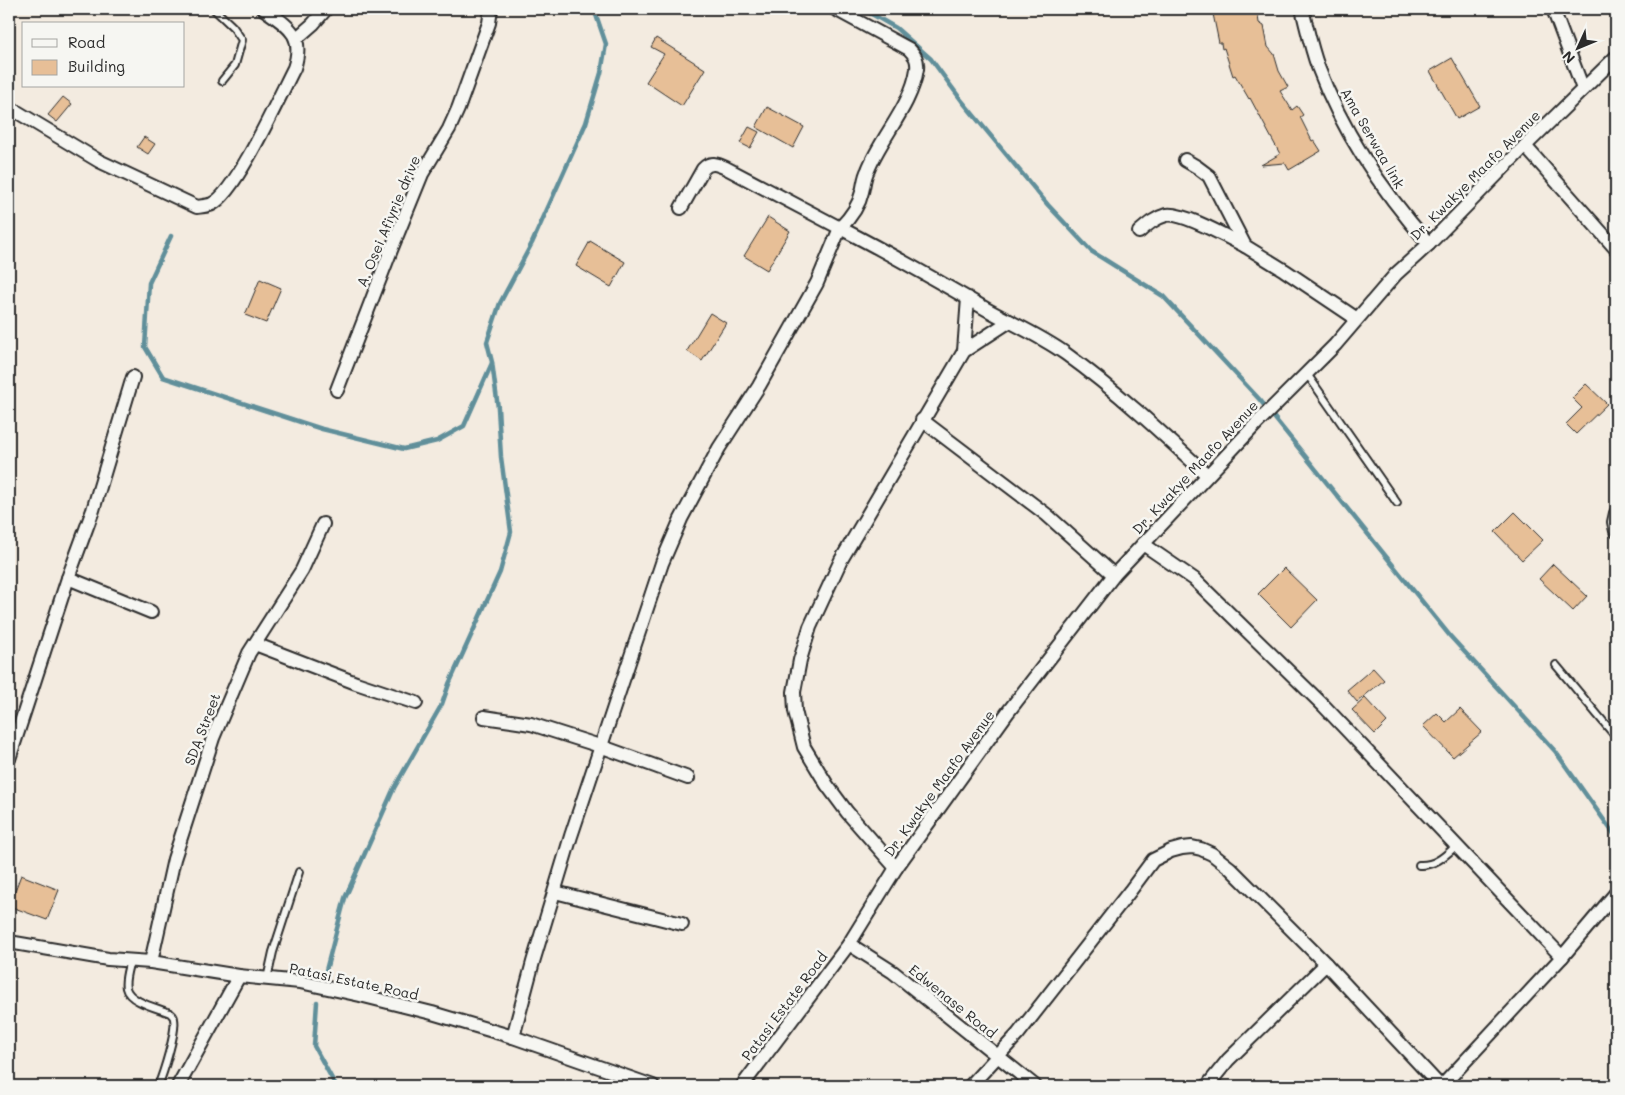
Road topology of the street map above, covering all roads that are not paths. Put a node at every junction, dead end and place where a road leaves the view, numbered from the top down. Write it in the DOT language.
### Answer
graph roads {
  1 [pos="214,9"];
  2 [pos="264,9"];
  3 [pos="326,9"];
  4 [pos="491,9"];
  5 [pos="835,9"];
  6 [pos="1302,9"];
  7 [pos="1553,9"];
  8 [pos="297,38"];
  9 [pos="1616,57"];
  10 [pos="222,81"];
  11 [pos="1583,89"];
  12 [pos="9,107"];
  13 [pos="1525,146"];
  14 [pos="1185,160"];
  15 [pos="681,208"];
  16 [pos="840,228"];
  17 [pos="1139,232"];
  18 [pos="1429,244"];
  19 [pos="1245,246"];
  20 [pos="1616,249"];
  21 [pos="968,298"];
  22 [pos="1357,319"];
  23 [pos="1010,321"];
  24 [pos="964,351"];
  25 [pos="1307,374"];
  26 [pos="133,377"];
  27 [pos="338,390"];
  28 [pos="922,420"];
  29 [pos="1207,475"];
  30 [pos="1397,503"];
  31 [pos="1616,513"];
  32 [pos="323,524"];
  33 [pos="1616,531"];
  34 [pos="1143,544"];
  35 [pos="1114,575"];
  36 [pos="68,578"];
  37 [pos="151,612"];
  38 [pos="254,644"];
  39 [pos="1556,665"];
  40 [pos="416,703"];
  41 [pos="484,717"];
  42 [pos="1616,737"];
  43 [pos="600,746"];
  44 [pos="9,759"];
  45 [pos="688,778"];
  46 [pos="1457,845"];
  47 [pos="1419,865"];
  48 [pos="896,868"];
  49 [pos="299,872"];
  50 [pos="555,892"];
  51 [pos="1616,894"];
  52 [pos="682,924"];
  53 [pos="9,942"];
  54 [pos="849,944"];
  55 [pos="1562,957"];
  56 [pos="130,960"];
  57 [pos="151,962"];
  58 [pos="1326,964"];
  59 [pos="240,976"];
  60 [pos="266,979"];
  61 [pos="513,1037"];
  62 [pos="998,1057"];
  63 [pos="158,1086"];
  64 [pos="178,1086"];
  65 [pos="653,1086"];
  66 [pos="742,1086"];
  67 [pos="970,1086"];
  68 [pos="1035,1086"];
  69 [pos="1207,1086"];
  70 [pos="1441,1086"];
  1 -- 10 [label="lane"];
  2 -- 8 [label="street"];
  3 -- 8 [label="street"];
  4 -- 27 [label="street, A. Osei Afiyrie drive"];
  5 -- 16 [label="street"];
  6 -- 18 [label="street, Ama Serwaa link"];
  7 -- 11 [label="street"];
  8 -- 12 [label="street"];
  9 -- 11 [label="street, Dr. Kwakye Maafo Avenue"];
  11 -- 13 [label="street, Dr. Kwakye Maafo Avenue"];
  13 -- 18 [label="street, Dr. Kwakye Maafo Avenue"];
  13 -- 20 [label="street"];
  14 -- 19 [label="street"];
  15 -- 16 [label="street"];
  16 -- 21 [label="street"];
  16 -- 43 [label="street"];
  17 -- 19 [label="street"];
  18 -- 22 [label="street, Dr. Kwakye Maafo Avenue"];
  19 -- 22 [label="street"];
  21 -- 23 [label="street"];
  21 -- 24 [label="street"];
  22 -- 25 [label="street, Dr. Kwakye Maafo Avenue"];
  23 -- 24 [label="street"];
  23 -- 29 [label="street"];
  24 -- 28 [label="street"];
  25 -- 29 [label="street, Dr. Kwakye Maafo Avenue"];
  25 -- 30 [label="lane"];
  26 -- 36 [label="street"];
  28 -- 35 [label="street"];
  28 -- 48 [label="street"];
  29 -- 34 [label="street, Dr. Kwakye Maafo Avenue"];
  31 -- 33 [label="street"];
  32 -- 38 [label="street, SDA Street"];
  34 -- 35 [label="street, Dr. Kwakye Maafo Avenue"];
  34 -- 46 [label="street"];
  35 -- 48 [label="street, Dr. Kwakye Maafo Avenue"];
  36 -- 37 [label="street"];
  36 -- 44 [label="street"];
  38 -- 40 [label="street"];
  38 -- 57 [label="street, SDA Street"];
  39 -- 42 [label="lane"];
  41 -- 43 [label="street"];
  43 -- 45 [label="street"];
  43 -- 50 [label="street"];
  46 -- 47 [label="lane"];
  46 -- 55 [label="street"];
  48 -- 54 [label="street, Dr. Kwakye Maafo Avenue"];
  49 -- 60 [label="lane"];
  50 -- 52 [label="street"];
  50 -- 61 [label="street"];
  51 -- 55 [label="street"];
  53 -- 56 [label="street, Patasi Estate Road"];
  54 -- 62 [label="street, Edwenase Road"];
  54 -- 66 [label="street, Patasi Estate Road"];
  55 -- 70 [label="street"];
  56 -- 57 [label="street, Patasi Estate Road"];
  56 -- 63 [label="lane"];
  57 -- 59 [label="street, Patasi Estate Road"];
  58 -- 62 [label="street"];
  58 -- 69 [label="street"];
  58 -- 70 [label="street"];
  59 -- 60 [label="street, Patasi Estate Road"];
  59 -- 64 [label="street"];
  60 -- 61 [label="street, Patasi Estate Road"];
  61 -- 65 [label="street, Patasi Estate Road"];
  62 -- 67 [label="street"];
  62 -- 68 [label="street, Edwenase Road"];
}
